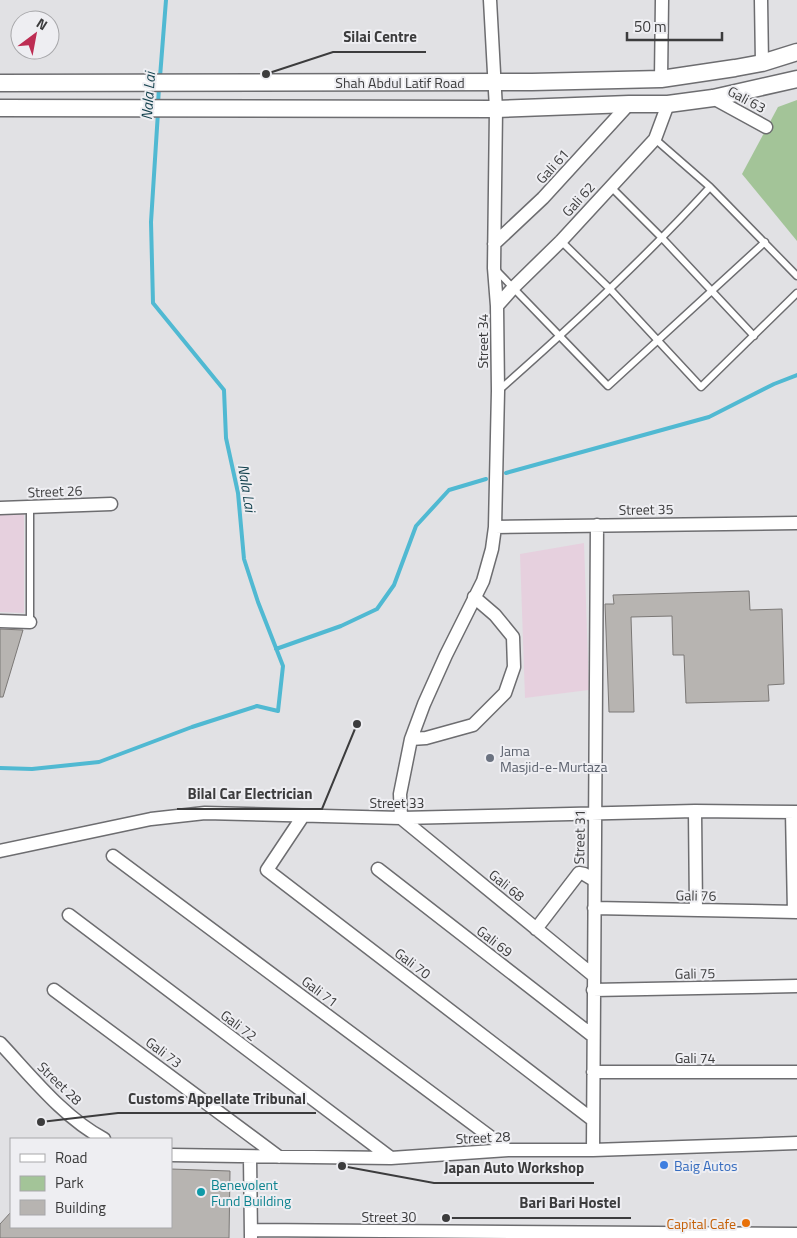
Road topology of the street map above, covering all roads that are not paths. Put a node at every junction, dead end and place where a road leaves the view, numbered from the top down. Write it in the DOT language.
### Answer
graph roads {
  1 [pos="490,0"];
  2 [pos="662,0"];
  3 [pos="762,0"];
  4 [pos="797,52"];
  5 [pos="762,63"];
  6 [pos="661,79"];
  7 [pos="797,79"];
  8 [pos="494,82"];
  9 [pos="0,83"];
  10 [pos="713,98"];
  11 [pos="629,104"];
  12 [pos="668,104"];
  13 [pos="0,108"];
  14 [pos="496,109"];
  15 [pos="766,127"];
  16 [pos="655,139"];
  17 [pos="610,186"];
  18 [pos="710,188"];
  19 [pos="663,238"];
  20 [pos="561,241"];
  21 [pos="765,242"];
  22 [pos="494,244"];
  23 [pos="494,268"];
  24 [pos="797,276"];
  25 [pos="513,288"];
  26 [pos="610,289"];
  27 [pos="712,292"];
  28 [pos="797,293"];
  29 [pos="497,306"];
  30 [pos="754,336"];
  31 [pos="559,337"];
  32 [pos="658,340"];
  33 [pos="498,391"];
  34 [pos="111,504"];
  35 [pos="30,507"];
  36 [pos="0,508"];
  37 [pos="797,523"];
  38 [pos="598,525"];
  39 [pos="495,527"];
  40 [pos="474,597"];
  41 [pos="0,621"];
  42 [pos="30,622"];
  43 [pos="411,739"];
  44 [pos="695,812"];
  45 [pos="794,812"];
  46 [pos="594,813"];
  47 [pos="303,816"];
  48 [pos="401,818"];
  49 [pos="0,851"];
  50 [pos="113,856"];
  51 [pos="378,870"];
  52 [pos="594,880"];
  53 [pos="594,908"];
  54 [pos="696,910"];
  55 [pos="796,912"];
  56 [pos="69,916"];
  57 [pos="536,929"];
  58 [pos="594,976"];
  59 [pos="797,986"];
  60 [pos="54,990"];
  61 [pos="594,990"];
  62 [pos="593,1036"];
  63 [pos="0,1043"];
  64 [pos="593,1072"];
  65 [pos="797,1072"];
  66 [pos="593,1120"];
  67 [pos="102,1138"];
  68 [pos="797,1143"];
  69 [pos="508,1150"];
  70 [pos="593,1150"];
  71 [pos="172,1155"];
  72 [pos="250,1157"];
  73 [pos="279,1157"];
  74 [pos="391,1158"];
  75 [pos="251,1234"];
  76 [pos="797,1234"];
  1 -- 8 [label="street, Street 34"];
  2 -- 6 [label="street"];
  3 -- 5 [label="street"];
  4 -- 5 [label="street, Shah Abdul Latif Road"];
  5 -- 6 [label="street, Shah Abdul Latif Road"];
  6 -- 8 [label="street, Shah Abdul Latif Road"];
  7 -- 10 [label="street, Shah Abdul Latif Road"];
  8 -- 9 [label="street, Shah Abdul Latif Road"];
  8 -- 14 [label="street, Street 34"];
  10 -- 12 [label="street, Shah Abdul Latif Road"];
  10 -- 15 [label="street, Gali 63"];
  11 -- 12 [label="street, Shah Abdul Latif Road"];
  11 -- 14 [label="street, Shah Abdul Latif Road"];
  11 -- 22 [label="street, Gali 61"];
  12 -- 16 [label="street, Gali 62"];
  13 -- 14 [label="street, Shah Abdul Latif Road"];
  14 -- 22 [label="street, Street 34"];
  16 -- 17 [label="street, Gali 62"];
  16 -- 18 [label="lane"];
  17 -- 19 [label="lane"];
  17 -- 20 [label="street, Gali 62"];
  18 -- 19 [label="lane"];
  18 -- 21 [label="lane"];
  19 -- 26 [label="lane"];
  19 -- 27 [label="lane"];
  20 -- 25 [label="street, Gali 62"];
  20 -- 26 [label="lane"];
  21 -- 24 [label="lane"];
  21 -- 27 [label="lane"];
  22 -- 23 [label="street, Street 34"];
  23 -- 25 [label="lane"];
  23 -- 29 [label="street, Street 34"];
  25 -- 29 [label="street, Gali 62"];
  25 -- 31 [label="lane"];
  26 -- 31 [label="lane"];
  26 -- 32 [label="lane"];
  27 -- 30 [label="lane"];
  27 -- 32 [label="lane"];
  28 -- 30 [label="lane"];
  29 -- 33 [label="street, Street 34"];
  30 -- 32 [label="lane"];
  31 -- 32 [label="lane"];
  31 -- 33 [label="lane"];
  33 -- 39 [label="street, Street 34"];
  34 -- 35 [label="street, Street 26"];
  35 -- 36 [label="street, Street 26"];
  35 -- 42 [label="lane"];
  37 -- 38 [label="street, Street 35"];
  38 -- 39 [label="street, Street 35"];
  38 -- 46 [label="street, Street 31"];
  39 -- 40 [label="street, Street 34"];
  40 -- 43 [label="street, Street 34"];
  40 -- 43 [label="street"];
  41 -- 42 [label="street"];
  43 -- 48 [label="street, Street 34"];
  44 -- 45 [label="street, Street 33"];
  44 -- 46 [label="street, Street 33"];
  44 -- 54 [label="street"];
  45 -- 55 [label="street"];
  46 -- 48 [label="street, Street 33"];
  46 -- 52 [label="street, Street 31"];
  47 -- 48 [label="street, Street 33"];
  47 -- 49 [label="street, Street 33"];
  47 -- 66 [label="street, Gali 70"];
  48 -- 57 [label="street, Gali 68"];
  50 -- 69 [label="street, Gali 71"];
  51 -- 62 [label="street, Gali 69"];
  52 -- 53 [label="street, Street 31"];
  52 -- 57 [label="street"];
  53 -- 54 [label="street, Gali 76"];
  53 -- 58 [label="street, Street 31"];
  54 -- 55 [label="street, Gali 76"];
  56 -- 74 [label="street, Gali 72"];
  57 -- 58 [label="street, Gali 68"];
  58 -- 61 [label="street, Street 31"];
  59 -- 61 [label="street, Gali 75"];
  60 -- 73 [label="street, Gali 73"];
  61 -- 62 [label="street, Street 31"];
  62 -- 64 [label="street, Street 31"];
  63 -- 67 [label="street, Street 28"];
  64 -- 65 [label="street, Gali 74"];
  64 -- 66 [label="street, Street 31"];
  66 -- 70 [label="street, Street 31"];
  68 -- 70 [label="street, Street 28"];
  69 -- 70 [label="street, Street 28"];
  69 -- 74 [label="street, Street 28"];
  71 -- 72 [label="street, Street 28"];
  72 -- 73 [label="street, Street 28"];
  72 -- 75 [label="street"];
  73 -- 74 [label="street, Street 28"];
  75 -- 76 [label="street, Street 30"];
}
